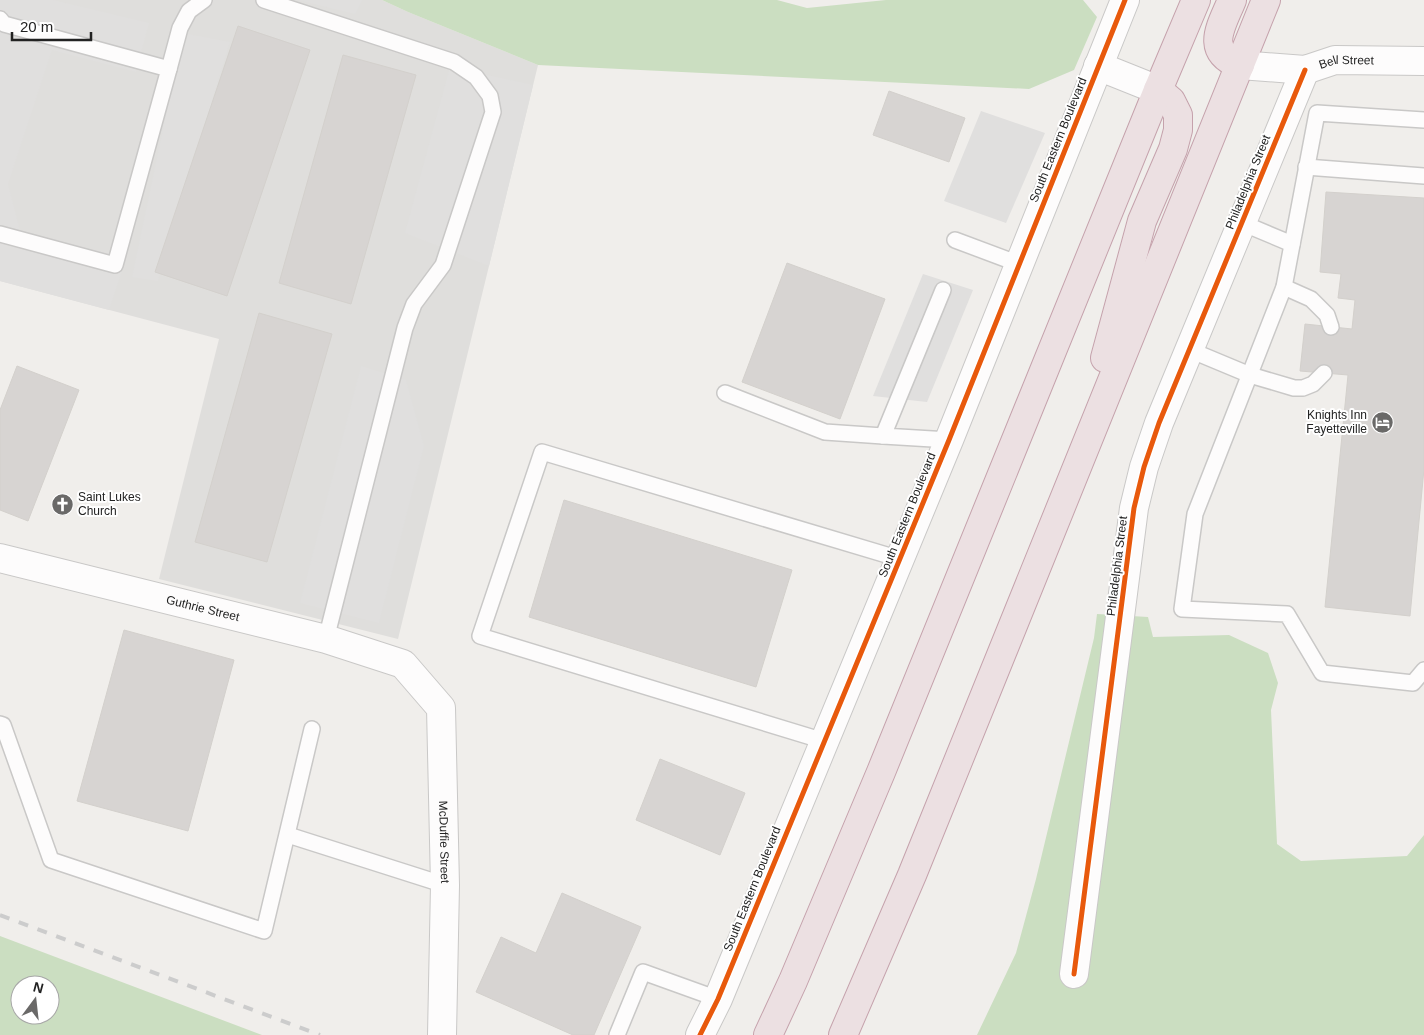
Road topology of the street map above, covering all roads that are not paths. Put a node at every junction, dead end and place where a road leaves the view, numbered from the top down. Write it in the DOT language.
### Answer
graph roads {
  1 [pos="204,0"];
  2 [pos="264,0"];
  3 [pos="1125,0"];
  4 [pos="1196,0"];
  5 [pos="1232,0"];
  6 [pos="1266,0"];
  7 [pos="1,27"];
  8 [pos="1424,60"];
  9 [pos="1098,66"];
  10 [pos="1240,66"];
  11 [pos="168,69"];
  12 [pos="1306,70"];
  13 [pos="1158,90"];
  14 [pos="1291,105"];
  15 [pos="1317,113"];
  16 [pos="1424,120"];
  17 [pos="1306,167"];
  18 [pos="1424,176"];
  19 [pos="1242,224"];
  20 [pos="0,234"];
  21 [pos="955,240"];
  22 [pos="1292,244"];
  23 [pos="1019,264"];
  24 [pos="1284,287"];
  25 [pos="942,290"];
  26 [pos="1331,327"];
  27 [pos="1190,350"];
  28 [pos="1324,373"];
  29 [pos="1250,375"];
  30 [pos="725,393"];
  31 [pos="882,436"];
  32 [pos="949,440"];
  33 [pos="1074,475"];
  34 [pos="0,558"];
  35 [pos="900,559"];
  36 [pos="326,639"];
  37 [pos="403,664"];
  38 [pos="1424,670"];
  39 [pos="0,724"];
  40 [pos="312,729"];
  41 [pos="824,741"];
  42 [pos="288,836"];
  43 [pos="445,885"];
  44 [pos="1074,974"];
  45 [pos="718,999"];
  46 [pos="442,1035"];
  47 [pos="617,1035"];
  48 [pos="700,1035"];
  49 [pos="768,1035"];
  50 [pos="843,1035"];
  1 -- 11 [label="lane"];
  2 -- 36 [label="lane"];
  3 -- 9 [label="street, South Eastern Boulevard"];
  4 -- 13 [label="highway"];
  5 -- 10 [label="highway"];
  6 -- 10 [label="highway"];
  7 -- 11 [label="lane"];
  8 -- 12 [label="street, Bell Street"];
  9 -- 13 [label="street"];
  9 -- 23 [label="street, South Eastern Boulevard"];
  10 -- 12 [label="street, Bell Street"];
  10 -- 33 [label="highway"];
  11 -- 20 [label="lane"];
  12 -- 14 [label="street, Philadelphia Street"];
  13 -- 33 [label="highway"];
  13 -- 49 [label="highway"];
  14 -- 15 [label="lane"];
  14 -- 19 [label="street, Philadelphia Street"];
  15 -- 16 [label="lane"];
  15 -- 17 [label="lane"];
  17 -- 18 [label="lane"];
  17 -- 22 [label="lane"];
  19 -- 22 [label="lane"];
  19 -- 27 [label="street, Philadelphia Street"];
  21 -- 23 [label="lane"];
  22 -- 24 [label="lane"];
  23 -- 32 [label="street, South Eastern Boulevard"];
  24 -- 26 [label="lane"];
  24 -- 29 [label="lane"];
  25 -- 31 [label="lane"];
  27 -- 29 [label="lane"];
  27 -- 44 [label="street, Philadelphia Street"];
  28 -- 29 [label="lane"];
  29 -- 38 [label="lane"];
  30 -- 31 [label="lane"];
  31 -- 32 [label="lane"];
  32 -- 35 [label="street, South Eastern Boulevard"];
  33 -- 50 [label="highway"];
  34 -- 36 [label="street, Guthrie Street"];
  35 -- 41 [label="street, South Eastern Boulevard"];
  35 -- 41 [label="lane"];
  36 -- 37 [label="street, Guthrie Street"];
  37 -- 43 [label="street, McDuffie Street"];
  39 -- 42 [label="lane"];
  40 -- 42 [label="lane"];
  41 -- 45 [label="street, South Eastern Boulevard"];
  42 -- 43 [label="lane"];
  43 -- 46 [label="street, McDuffie Street"];
  45 -- 47 [label="lane"];
  45 -- 48 [label="street, South Eastern Boulevard"];
}
